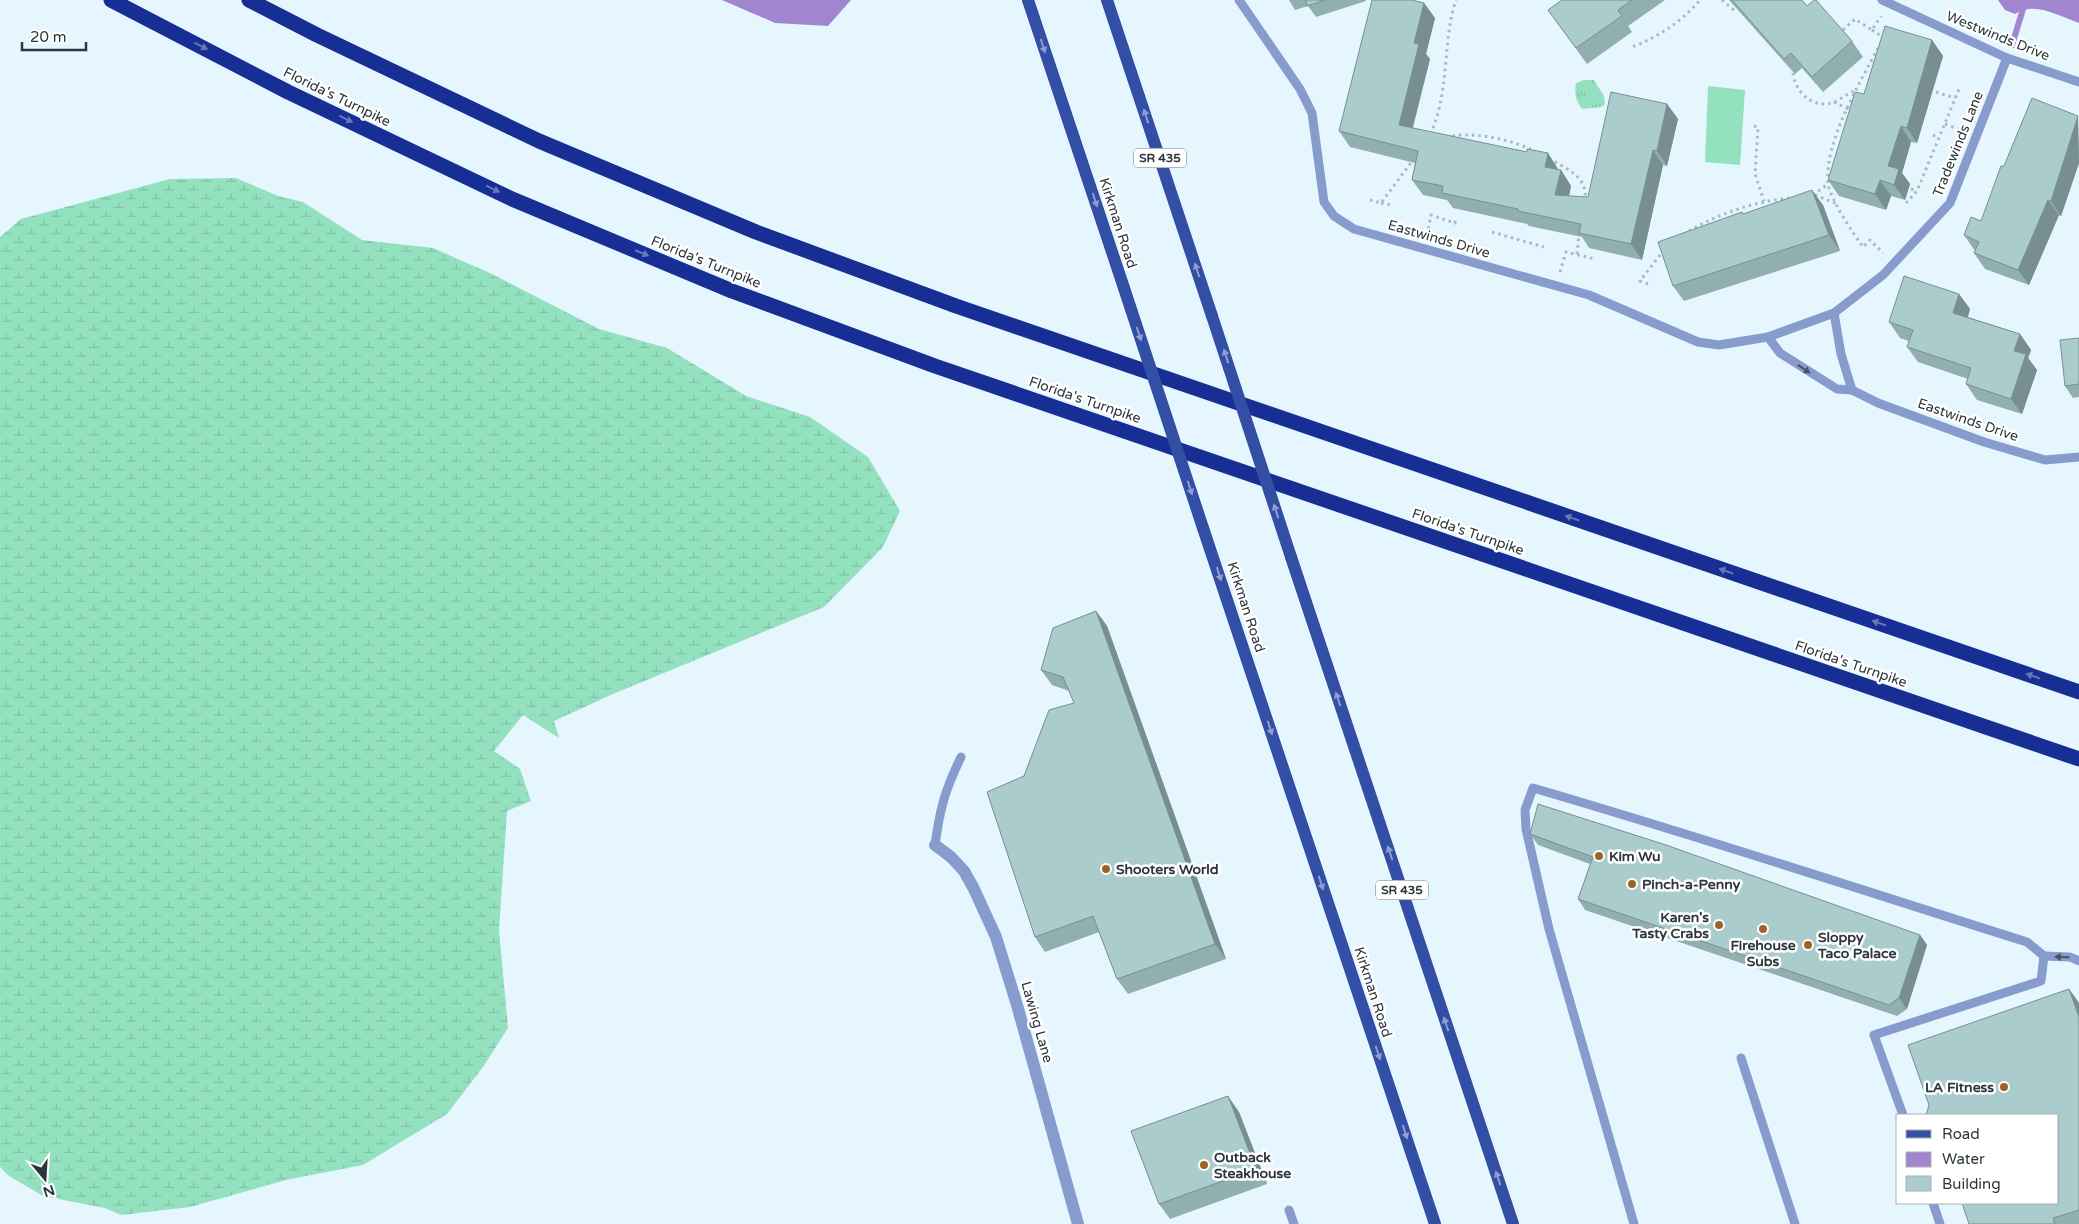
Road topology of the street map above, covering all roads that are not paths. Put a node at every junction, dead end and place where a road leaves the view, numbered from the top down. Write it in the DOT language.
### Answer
graph roads {
  1 [pos="111,0"];
  2 [pos="249,0"];
  3 [pos="1028,0"];
  4 [pos="1107,0"];
  5 [pos="1238,0"];
  6 [pos="1882,0"];
  7 [pos="2007,58"];
  8 [pos="2079,82"];
  9 [pos="1834,313"];
  10 [pos="1768,337"];
  11 [pos="1852,390"];
  12 [pos="2079,457"];
  13 [pos="2079,692"];
  14 [pos="961,757"];
  15 [pos="2079,759"];
  16 [pos="935,845"];
  17 [pos="2044,956"];
  18 [pos="2079,961"];
  19 [pos="1741,1058"];
  20 [pos="1903,1114"];
  21 [pos="1932,1204"];
  22 [pos="1290,1210"];
  23 [pos="1078,1224"];
  24 [pos="1294,1224"];
  25 [pos="1435,1224"];
  26 [pos="1513,1224"];
  27 [pos="1634,1224"];
  28 [pos="1795,1224"];
  29 [pos="1940,1224"];
  1 -- 15 [label="highway, Florida's Turnpike, one-way"];
  13 -- 2 [label="highway, one-way"];
  3 -- 25 [label="main road, Kirkman Road, one-way, bridge"];
  26 -- 4 [label="main road, SR 435, one-way, bridge"];
  5 -- 10 [label="lane, Eastwinds Drive"];
  6 -- 7 [label="lane, Westwinds Drive"];
  7 -- 8 [label="lane, Westwinds Drive"];
  7 -- 9 [label="lane, Tradewinds Lane"];
  9 -- 10 [label="lane, Eastwinds Drive"];
  9 -- 11 [label="lane"];
  10 -- 11 [label="lane, Eastwinds Drive, one-way"];
  11 -- 12 [label="lane, Eastwinds Drive"];
  14 -- 16 [label="lane"];
  16 -- 23 [label="street, Lawing Lane"];
  18 -- 17 [label="lane, one-way"];
  17 -- 20 [label="lane"];
  17 -- 27 [label="lane"];
  19 -- 28 [label="lane"];
  21 -- 29 [label="lane"];
  22 -- 24 [label="lane"];
}
